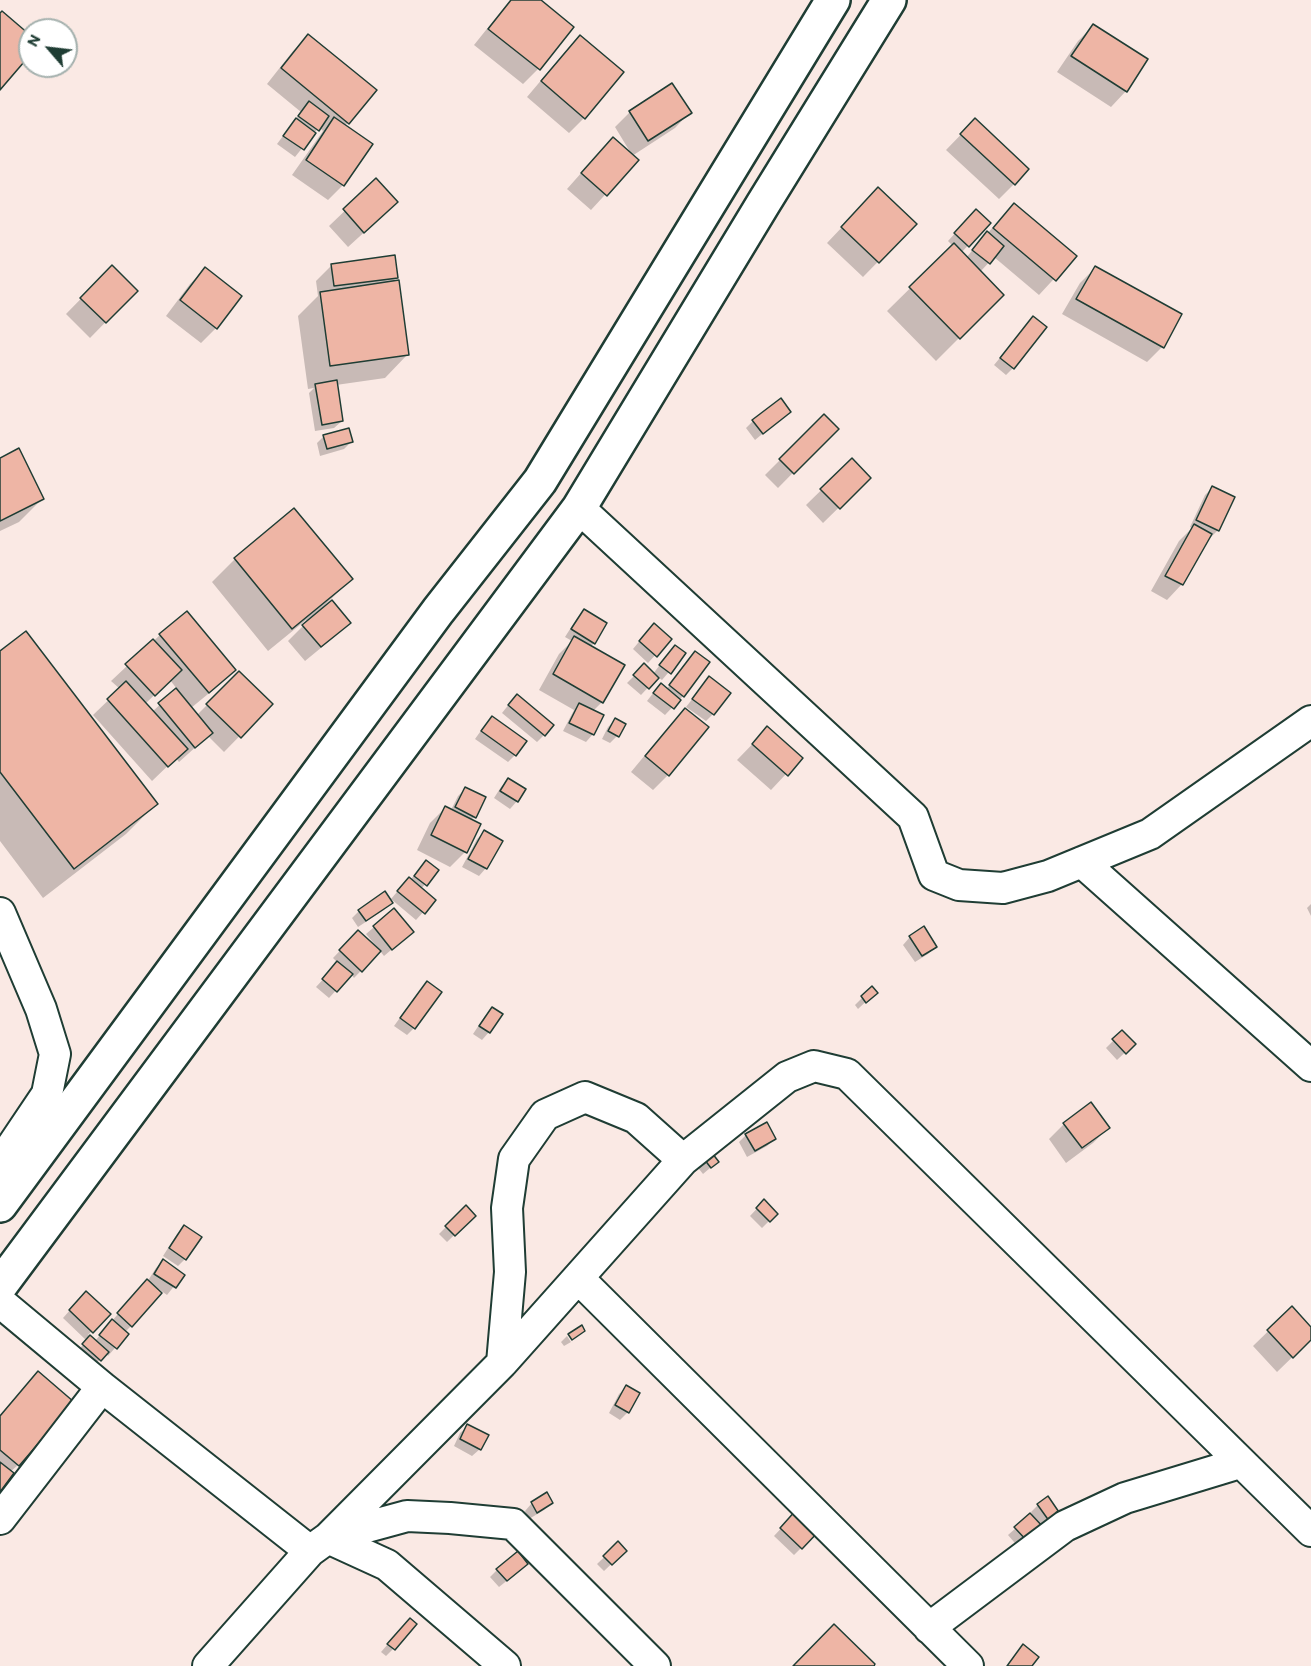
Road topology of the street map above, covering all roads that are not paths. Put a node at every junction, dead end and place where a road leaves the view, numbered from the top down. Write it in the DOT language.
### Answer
graph roads {
  1 [pos="833,0"];
  2 [pos="889,0"];
  3 [pos="579,508"];
  4 [pos="1311,721"];
  5 [pos="1082,862"];
  6 [pos="0,913"];
  7 [pos="1311,1066"];
  8 [pos="683,1160"];
  9 [pos="0,1164"];
  10 [pos="0,1206"];
  11 [pos="578,1278"];
  12 [pos="0,1286"];
  13 [pos="0,1302"];
  14 [pos="502,1363"];
  15 [pos="102,1387"];
  16 [pos="1240,1462"];
  17 [pos="0,1519"];
  18 [pos="1311,1531"];
  19 [pos="319,1544"];
  20 [pos="929,1628"];
  21 [pos="208,1666"];
  22 [pos="505,1666"];
  23 [pos="655,1666"];
  24 [pos="968,1666"];
  1 -- 10 [label="main road"];
  2 -- 3 [label="main road"];
  3 -- 5 [label="street"];
  3 -- 12 [label="main road"];
  4 -- 5 [label="street"];
  5 -- 7 [label="street"];
  6 -- 9 [label="street"];
  8 -- 11 [label="street"];
  8 -- 14 [label="street"];
  8 -- 16 [label="street"];
  11 -- 14 [label="street"];
  11 -- 20 [label="street"];
  13 -- 15 [label="street"];
  14 -- 19 [label="street"];
  15 -- 17 [label="street"];
  15 -- 19 [label="street"];
  16 -- 18 [label="street"];
  16 -- 20 [label="street"];
  19 -- 21 [label="street"];
  19 -- 22 [label="street"];
  19 -- 23 [label="street"];
  20 -- 24 [label="street"];
}
